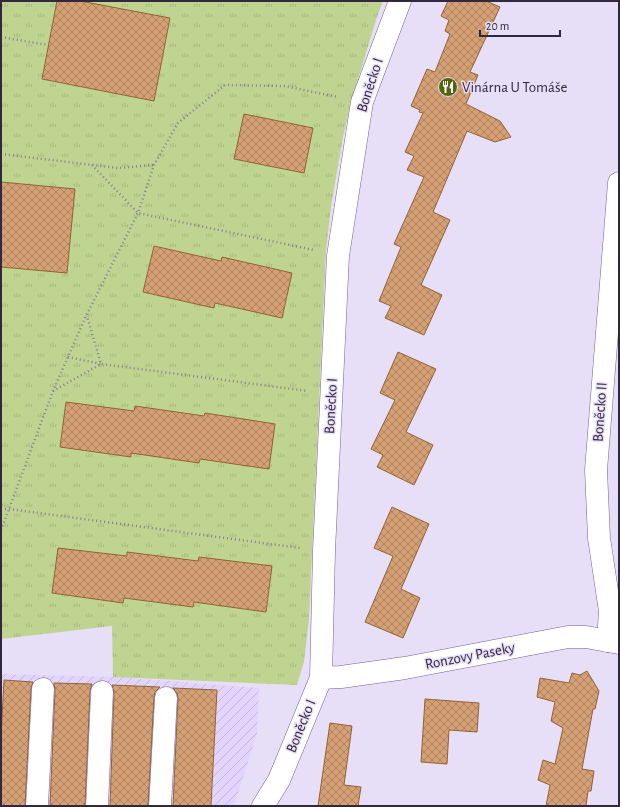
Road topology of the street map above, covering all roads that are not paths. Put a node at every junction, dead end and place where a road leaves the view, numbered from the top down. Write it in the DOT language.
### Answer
graph roads {
  1 [pos="400,1"];
  2 [pos="619,183"];
  3 [pos="613,642"];
  4 [pos="321,678"];
  5 [pos="43,689"];
  6 [pos="102,692"];
  7 [pos="166,698"];
  8 [pos="38,806"];
  9 [pos="97,806"];
  10 [pos="160,806"];
  11 [pos="263,806"];
  1 -- 4 [label="street, Boněcko I"];
  2 -- 3 [label="street, Boněcko II"];
  3 -- 4 [label="street, Ronzovy Paseky"];
  4 -- 11 [label="street, Boněcko I"];
  5 -- 8 [label="street"];
  6 -- 9 [label="street"];
  7 -- 10 [label="street"];
}
